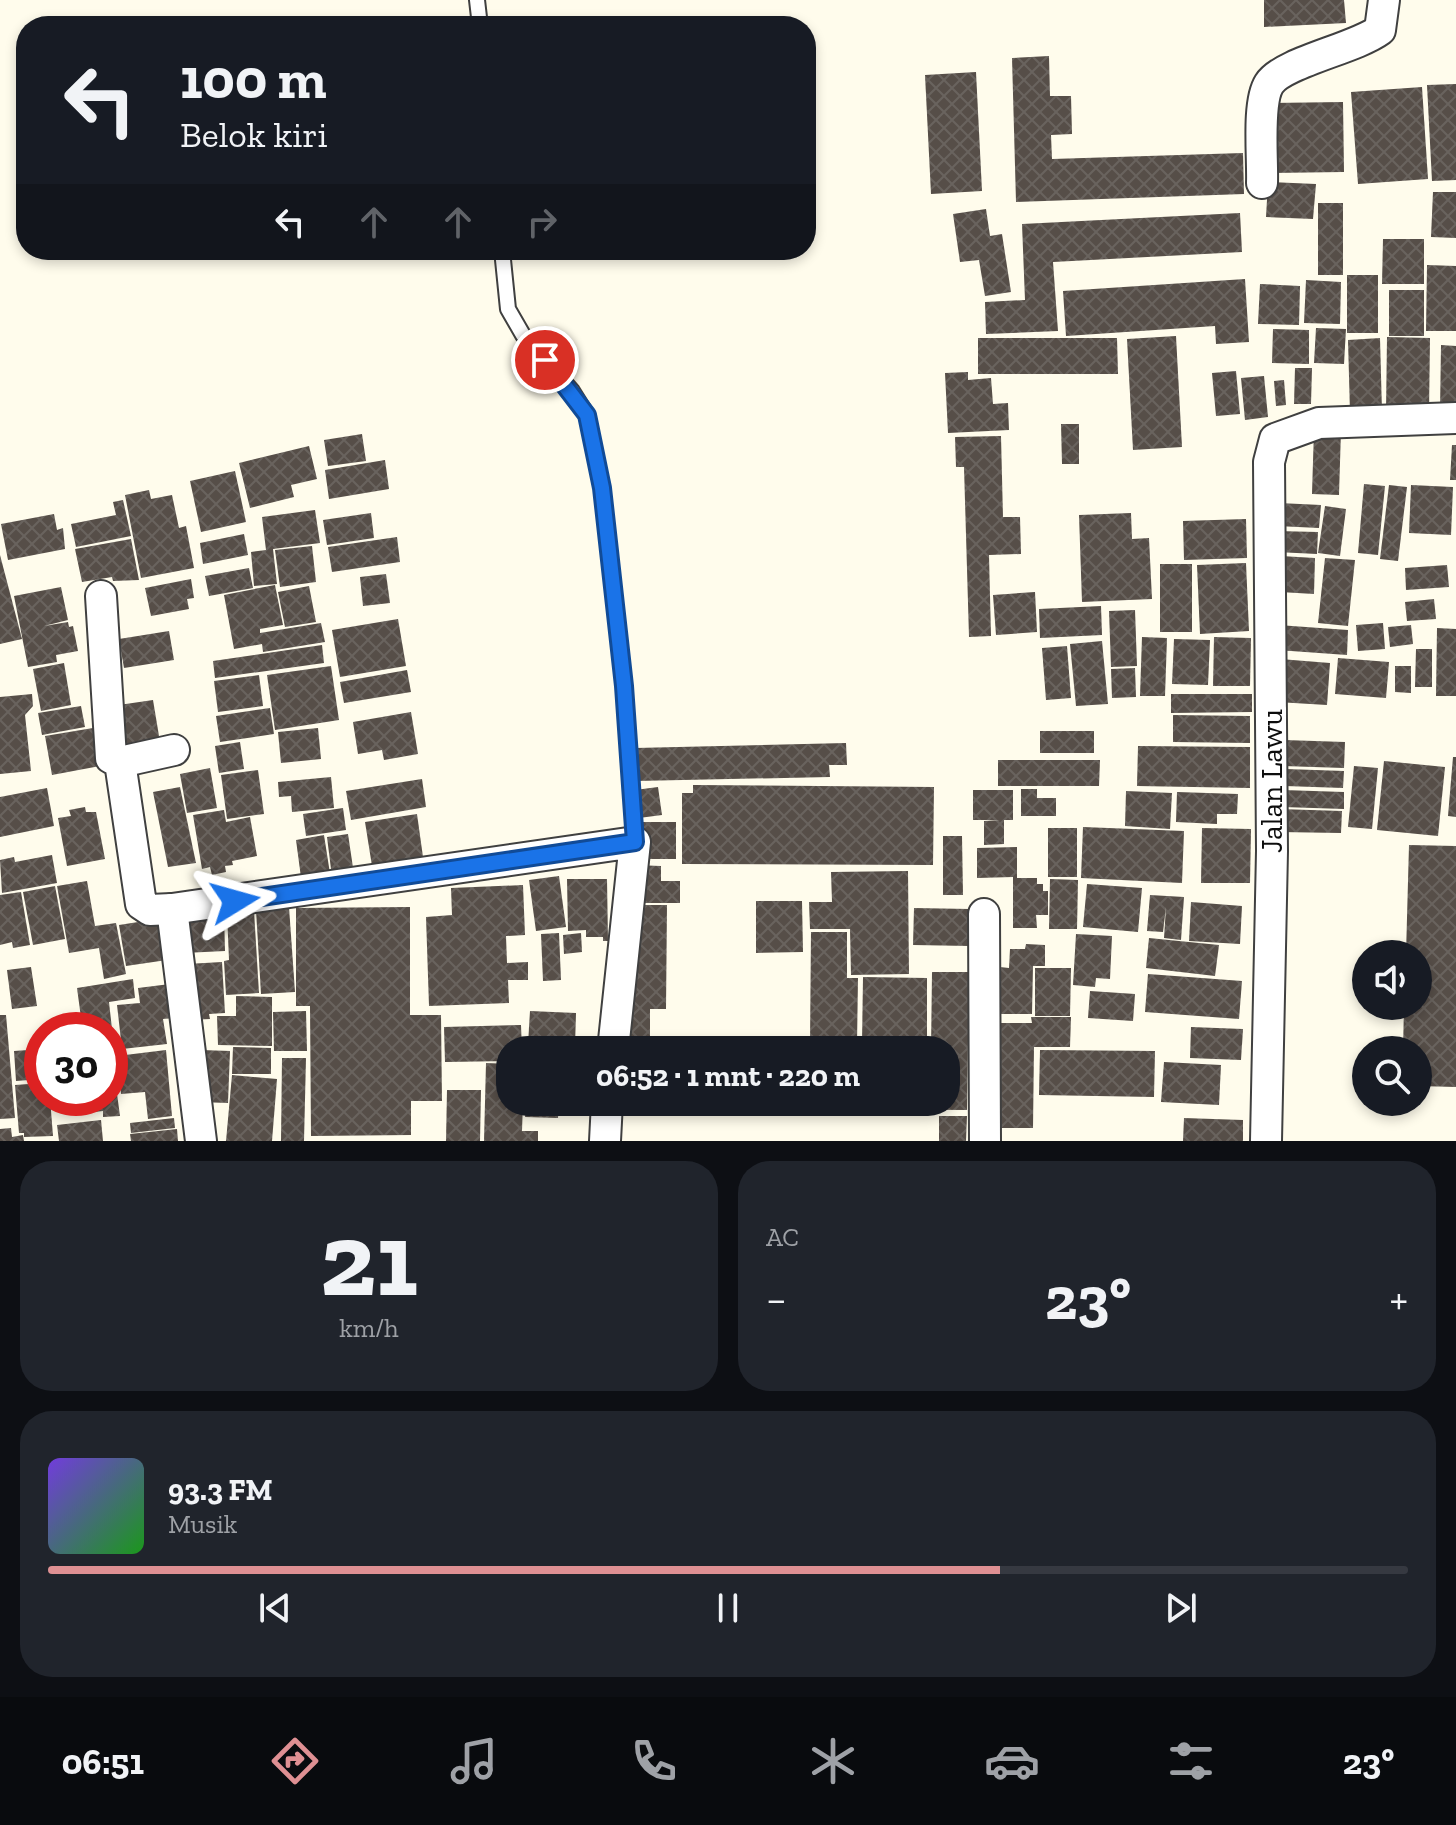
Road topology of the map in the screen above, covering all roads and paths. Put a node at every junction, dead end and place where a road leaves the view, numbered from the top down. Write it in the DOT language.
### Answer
graph roads {
  1 [pos="1384,0"];
  2 [pos="1262,183"];
  3 [pos="503,260"];
  4 [pos="1456,418"];
  5 [pos="101,596"];
  6 [pos="174,750"];
  7 [pos="120,762"];
  8 [pos="635,842"];
  9 [pos="172,909"];
  10 [pos="984,914"];
  11 [pos="614,1036"];
  12 [pos="606,1116"];
  13 [pos="201,1141"];
  14 [pos="605,1141"];
  15 [pos="985,1141"];
  16 [pos="1266,1141"];
  1 -- 2 [label="street"];
  3 -- 8 [label="lane"];
  4 -- 16 [label="street, Jalan Lawu"];
  5 -- 7 [label="street"];
  6 -- 7 [label="street"];
  7 -- 9 [label="street"];
  8 -- 9 [label="street"];
  8 -- 11 [label="street"];
  9 -- 13 [label="street"];
  10 -- 15 [label="street"];
  12 -- 14 [label="street"];
}
